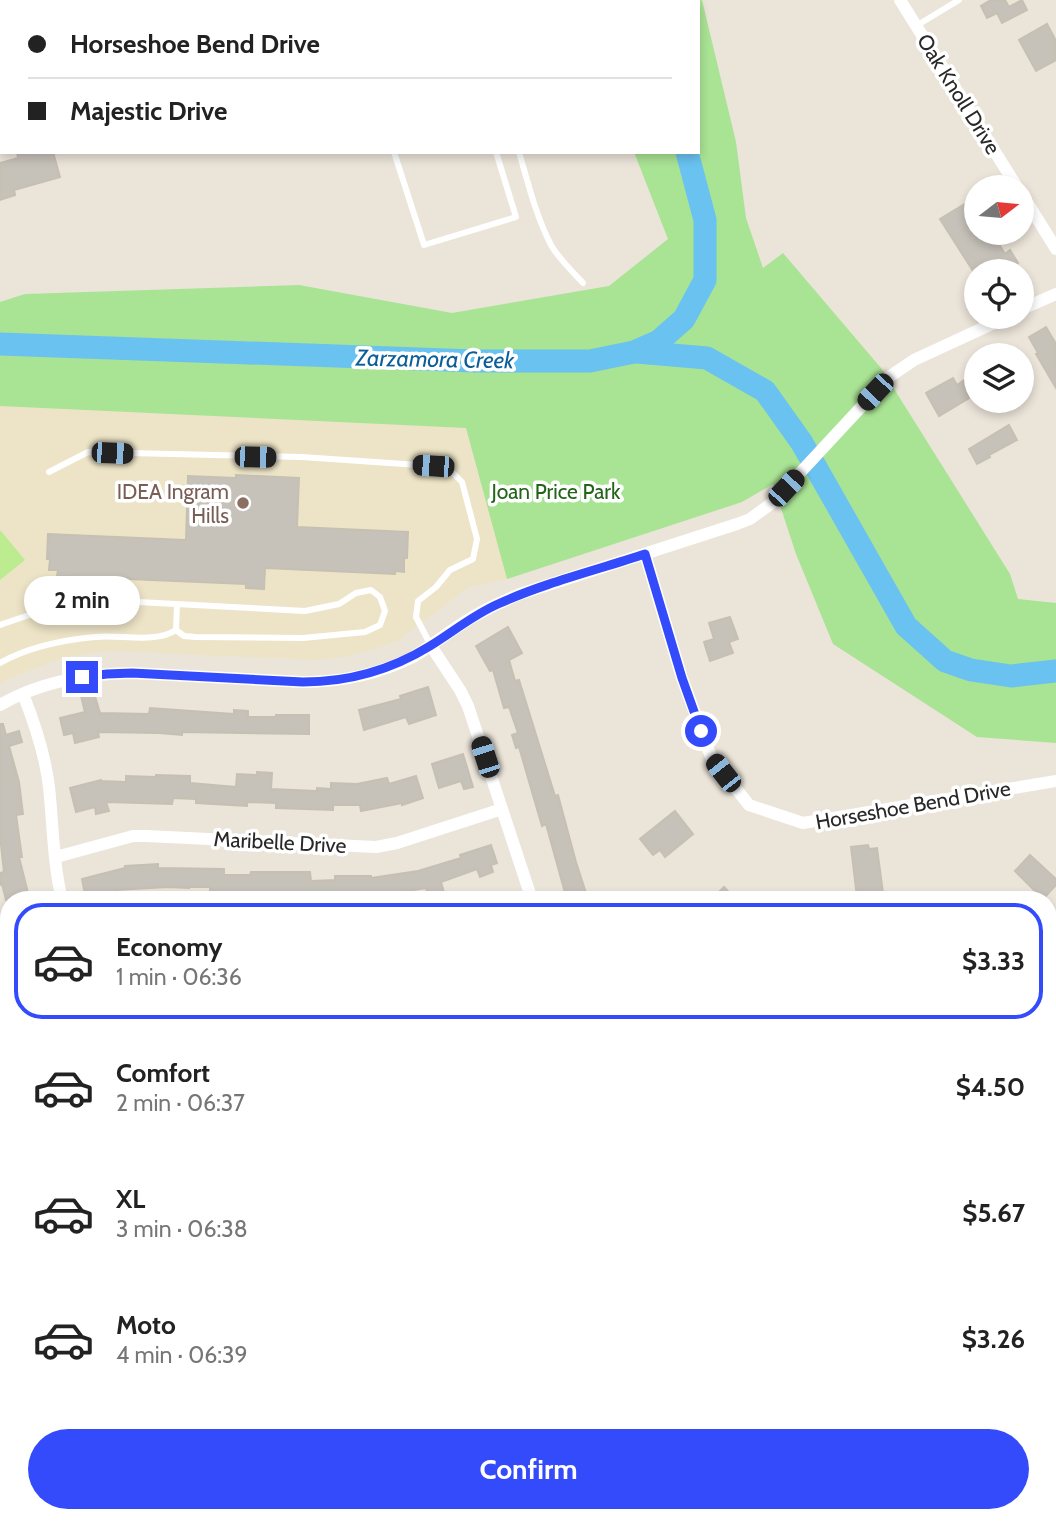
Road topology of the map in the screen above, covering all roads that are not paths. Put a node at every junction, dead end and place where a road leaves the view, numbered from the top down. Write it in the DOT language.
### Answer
graph roads {
  1 [pos="900,0"];
  2 [pos="959,0"];
  3 [pos="916,26"];
  4 [pos="395,154"];
  5 [pos="497,154"];
  6 [pos="520,154"];
  7 [pos="1009,175"];
  8 [pos="1034,213"];
  9 [pos="1056,248"];
  10 [pos="583,283"];
  11 [pos="1056,293"];
  12 [pos="1034,304"];
  13 [pos="981,329"];
  14 [pos="49,472"];
  15 [pos="645,554"];
  16 [pos="177,604"];
  17 [pos="0,625"];
  18 [pos="176,630"];
  19 [pos="431,646"];
  20 [pos="0,663"];
  21 [pos="23,694"];
  22 [pos="0,705"];
  23 [pos="1056,781"];
  24 [pos="502,809"];
  25 [pos="56,856"];
  26 [pos="61,891"];
  27 [pos="529,891"];
  1 -- 3 [label="street, Oak Knoll Drive"];
  2 -- 3 [label="lane"];
  3 -- 7 [label="street, Oak Knoll Drive"];
  4 -- 5 [label="lane"];
  6 -- 10 [label="lane"];
  8 -- 9 [label="street"];
  11 -- 12 [label="street"];
  13 -- 15 [label="street"];
  14 -- 19 [label="lane"];
  15 -- 19 [label="street"];
  15 -- 23 [label="street, Horseshoe Bend Drive"];
  16 -- 17 [label="lane"];
  16 -- 18 [label="lane"];
  16 -- 18 [label="lane"];
  18 -- 20 [label="lane"];
  19 -- 21 [label="street"];
  19 -- 24 [label="street"];
  21 -- 22 [label="street"];
  21 -- 25 [label="street"];
  24 -- 25 [label="street, Maribelle Drive"];
  24 -- 27 [label="street"];
  25 -- 26 [label="street"];
}
